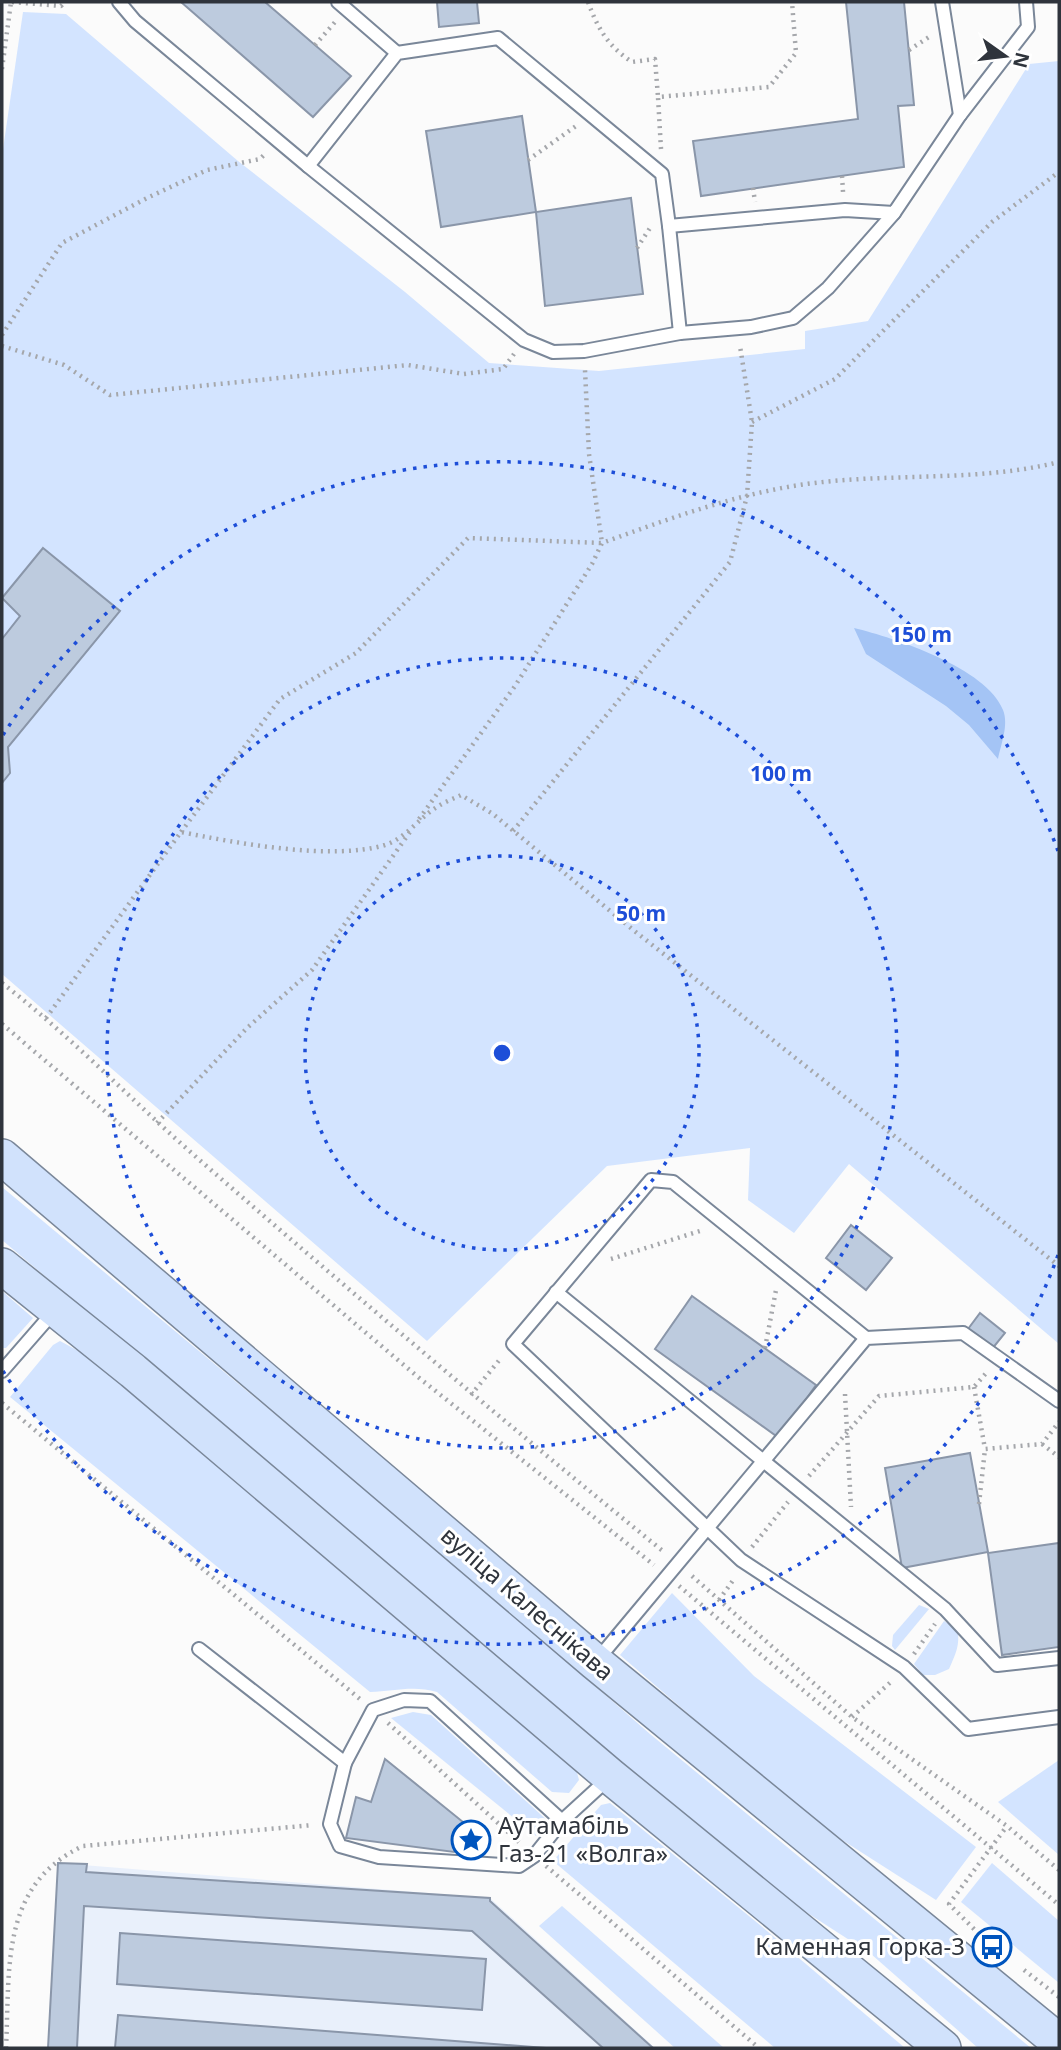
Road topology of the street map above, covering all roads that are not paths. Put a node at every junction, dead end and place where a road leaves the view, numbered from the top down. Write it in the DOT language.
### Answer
graph roads {
  1 [pos="119,2"];
  2 [pos="942,2"];
  3 [pos="1026,2"];
  4 [pos="342,6"];
  5 [pos="397,53"];
  6 [pos="960,115"];
  7 [pos="308,166"];
  8 [pos="894,213"];
  9 [pos="669,226"];
  10 [pos="680,333"];
  11 [pos="2,1157"];
  12 [pos="2,1266"];
  13 [pos="556,1292"];
  14 [pos="60,1313"];
  15 [pos="866,1338"];
  16 [pos="3,1367"];
  17 [pos="1059,1401"];
  18 [pos="764,1461"];
  19 [pos="707,1528"];
  20 [pos="199,1649"];
  21 [pos="1059,1658"];
  22 [pos="595,1662"];
  23 [pos="1059,1717"];
  24 [pos="345,1763"];
  25 [pos="610,1776"];
  26 [pos="562,1821"];
  27 [pos="1059,2042"];
  28 [pos="943,2048"];
  1 -- 7 [label="lane"];
  2 -- 6 [label="lane"];
  3 -- 6 [label="lane"];
  4 -- 5 [label="lane"];
  5 -- 7 [label="lane"];
  5 -- 9 [label="lane"];
  6 -- 8 [label="lane"];
  7 -- 10 [label="lane"];
  8 -- 9 [label="lane"];
  8 -- 10 [label="lane"];
  9 -- 10 [label="lane"];
  11 -- 22 [label="main road, вуліца Калеснікава"];
  12 -- 14 [label="main road"];
  13 -- 15 [label="lane"];
  13 -- 18 [label="lane"];
  13 -- 19 [label="lane"];
  14 -- 16 [label="lane"];
  14 -- 25 [label="main road"];
  15 -- 17 [label="lane"];
  15 -- 18 [label="lane"];
  18 -- 19 [label="lane"];
  18 -- 21 [label="lane"];
  19 -- 22 [label="lane"];
  19 -- 23 [label="lane"];
  20 -- 24 [label="lane"];
  22 -- 27 [label="main road, вуліца Калеснікава"];
  24 -- 26 [label="lane"];
  24 -- 26 [label="lane"];
  25 -- 26 [label="lane"];
  25 -- 28 [label="main road"];
}
